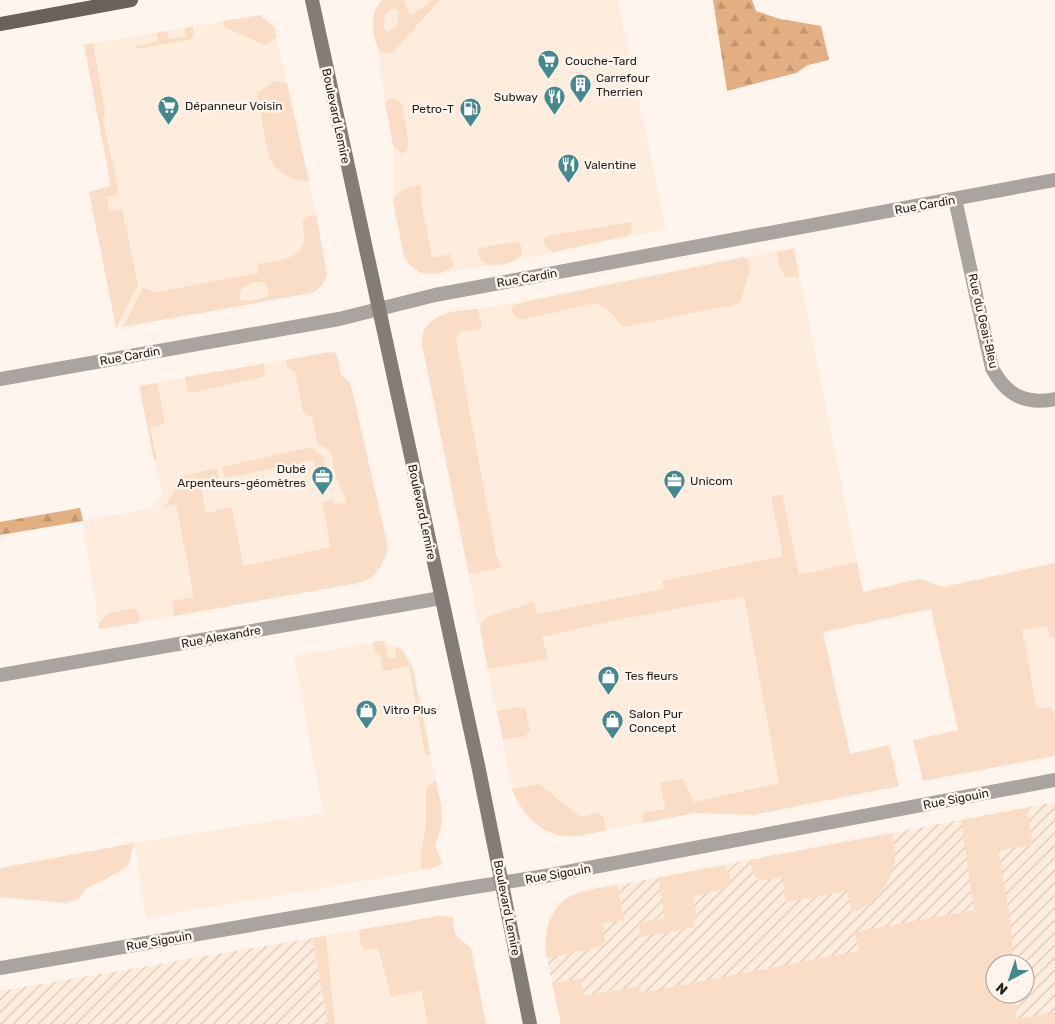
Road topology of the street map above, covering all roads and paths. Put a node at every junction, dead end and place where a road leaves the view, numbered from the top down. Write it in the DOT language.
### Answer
graph roads {
  1 [pos="131,0"];
  2 [pos="312,0"];
  3 [pos="0,24"];
  4 [pos="1055,180"];
  5 [pos="955,199"];
  6 [pos="378,308"];
  7 [pos="0,379"];
  8 [pos="1055,399"];
  9 [pos="442,598"];
  10 [pos="0,676"];
  11 [pos="1055,780"];
  12 [pos="501,883"];
  13 [pos="0,968"];
  14 [pos="530,1024"];
  1 -- 3 [label="main road"];
  2 -- 6 [label="main road, Boulevard Lemire"];
  4 -- 5 [label="street, Rue Cardin"];
  5 -- 6 [label="street, Rue Cardin"];
  5 -- 8 [label="street, Rue du Geai-Bleu"];
  6 -- 7 [label="street, Rue Cardin"];
  6 -- 9 [label="main road, Boulevard Lemire"];
  9 -- 10 [label="street, Rue Alexandre"];
  9 -- 12 [label="main road, Boulevard Lemire"];
  11 -- 12 [label="street, Rue Sigouin"];
  12 -- 13 [label="street, Rue Sigouin"];
  12 -- 14 [label="main road, Boulevard Lemire"];
}
